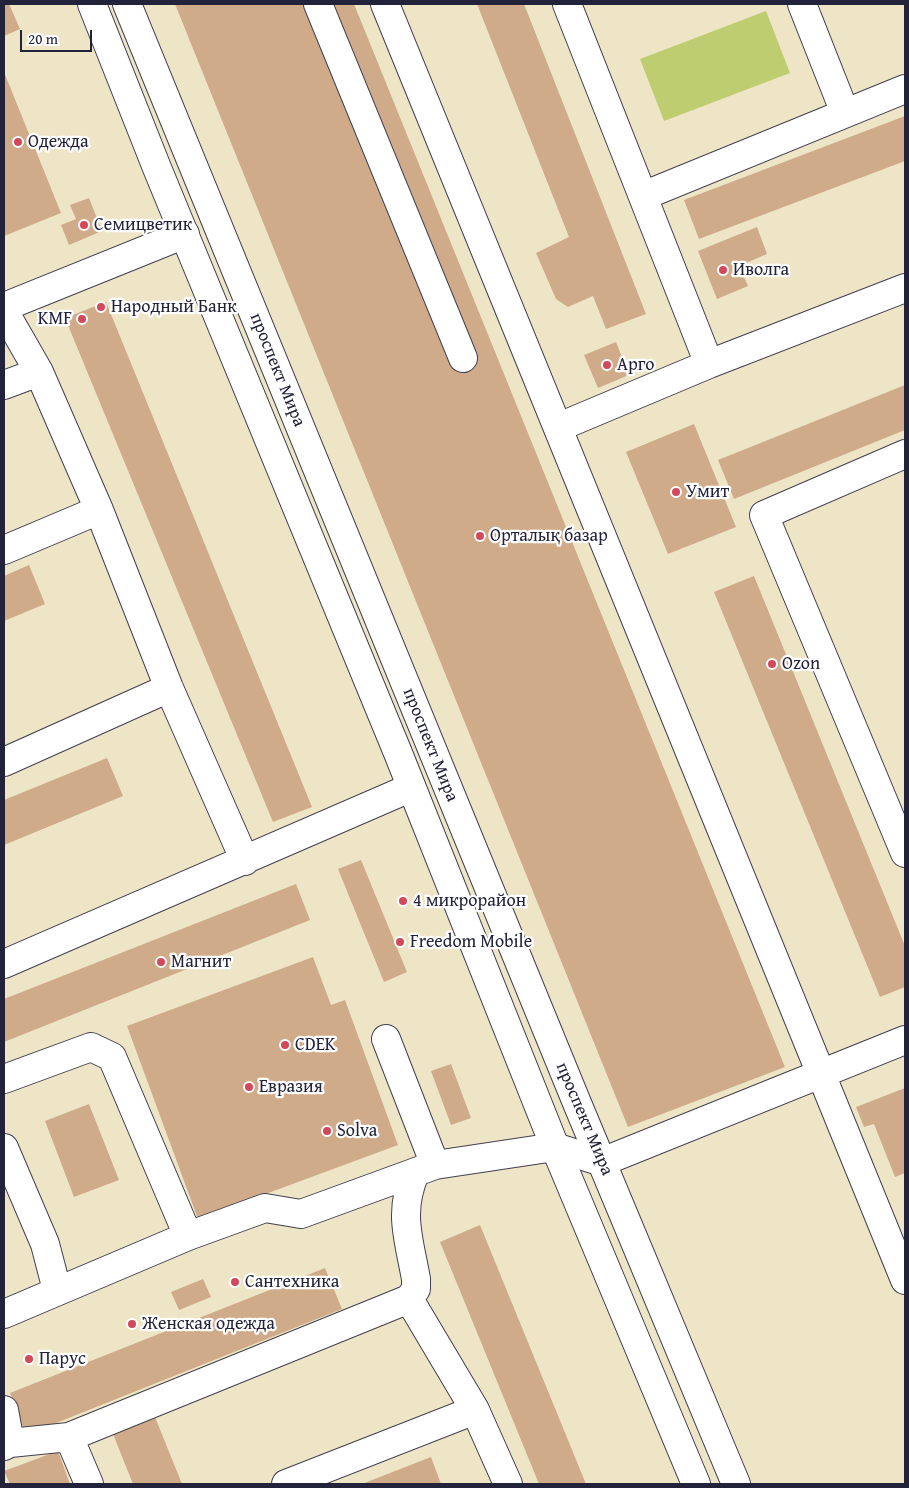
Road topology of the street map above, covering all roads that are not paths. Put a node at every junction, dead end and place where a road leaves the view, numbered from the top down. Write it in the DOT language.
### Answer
graph roads {
  1 [pos="92,4"];
  2 [pos="127,4"];
  3 [pos="318,4"];
  4 [pos="386,4"];
  5 [pos="567,4"];
  6 [pos="802,4"];
  7 [pos="905,89"];
  8 [pos="845,113"];
  9 [pos="643,196"];
  10 [pos="185,234"];
  11 [pos="905,288"];
  12 [pos="4,309"];
  13 [pos="463,358"];
  14 [pos="709,364"];
  15 [pos="39,372"];
  16 [pos="4,385"];
  17 [pos="559,427"];
  18 [pos="905,454"];
  19 [pos="99,510"];
  20 [pos="4,550"];
  21 [pos="169,688"];
  22 [pos="4,762"];
  23 [pos="410,788"];
  24 [pos="905,853"];
  25 [pos="245,861"];
  26 [pos="4,964"];
  27 [pos="386,1039"];
  28 [pos="905,1040"];
  29 [pos="822,1074"];
  30 [pos="4,1079"];
  31 [pos="555,1147"];
  32 [pos="4,1148"];
  33 [pos="602,1162"];
  34 [pos="425,1169"];
  35 [pos="188,1236"];
  36 [pos="905,1280"];
  37 [pos="57,1290"];
  38 [pos="409,1299"];
  39 [pos="4,1314"];
  40 [pos="4,1410"];
  41 [pos="475,1410"];
  42 [pos="69,1437"];
  43 [pos="7,1444"];
  44 [pos="89,1484"];
  45 [pos="286,1484"];
  46 [pos="508,1484"];
  47 [pos="696,1484"];
  48 [pos="736,1484"];
  1 -- 10 [label="street, проспект Мира"];
  2 -- 33 [label="street, проспект Мира"];
  3 -- 13 [label="street"];
  4 -- 17 [label="street"];
  5 -- 9 [label="street"];
  6 -- 8 [label="street"];
  7 -- 8 [label="street"];
  8 -- 9 [label="street"];
  9 -- 14 [label="street"];
  10 -- 12 [label="street"];
  10 -- 23 [label="street, проспект Мира"];
  11 -- 14 [label="street"];
  12 -- 15 [label="street"];
  14 -- 17 [label="street"];
  15 -- 16 [label="street"];
  15 -- 19 [label="street"];
  17 -- 29 [label="street"];
  18 -- 24 [label="street"];
  19 -- 20 [label="street"];
  19 -- 21 [label="street"];
  21 -- 22 [label="street"];
  21 -- 25 [label="street"];
  23 -- 25 [label="street"];
  23 -- 31 [label="street, проспект Мира"];
  25 -- 26 [label="street"];
  27 -- 34 [label="street"];
  28 -- 29 [label="street"];
  29 -- 33 [label="street"];
  29 -- 36 [label="street"];
  30 -- 35 [label="street"];
  31 -- 33 [label="street"];
  31 -- 34 [label="street"];
  31 -- 47 [label="street, проспект Мира"];
  32 -- 37 [label="street"];
  33 -- 48 [label="street, проспект Мира"];
  34 -- 35 [label="street"];
  34 -- 38 [label="street"];
  35 -- 37 [label="street"];
  37 -- 39 [label="street"];
  38 -- 41 [label="street"];
  38 -- 42 [label="street"];
  40 -- 43 [label="street"];
  41 -- 45 [label="street"];
  41 -- 46 [label="street"];
  42 -- 43 [label="street"];
  42 -- 44 [label="street"];
}
